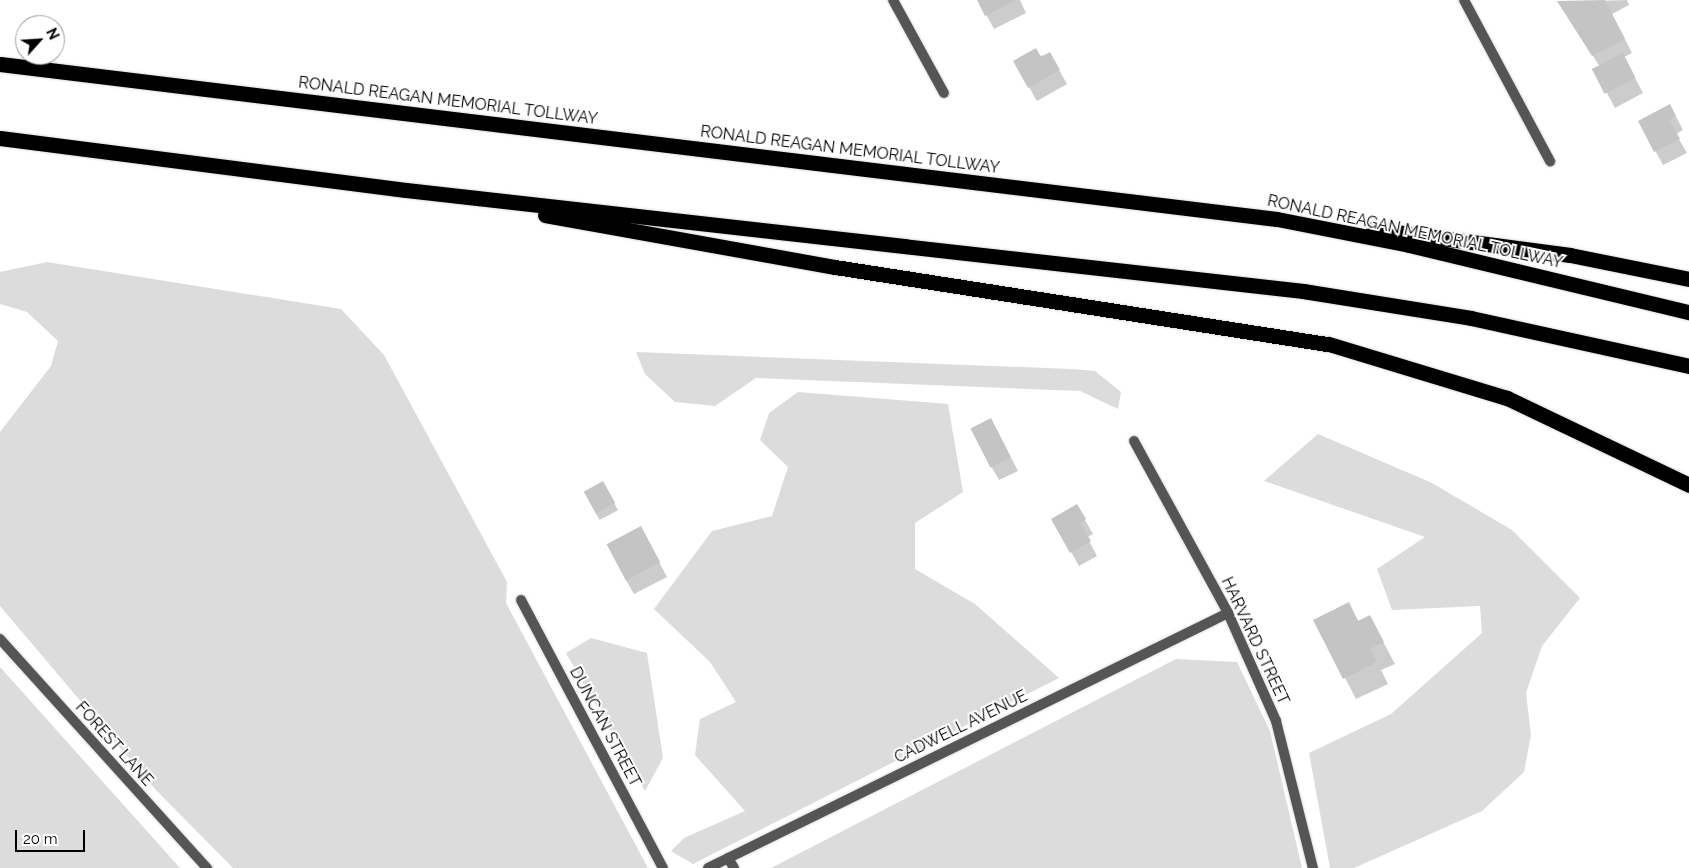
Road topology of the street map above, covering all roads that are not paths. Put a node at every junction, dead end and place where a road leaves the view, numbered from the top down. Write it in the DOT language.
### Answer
graph roads {
  1 [pos="893,0"];
  2 [pos="1464,0"];
  3 [pos="0,64"];
  4 [pos="944,93"];
  5 [pos="0,138"];
  6 [pos="1550,161"];
  7 [pos="406,190"];
  8 [pos="1277,219"];
  9 [pos="1689,279"];
  10 [pos="1689,312"];
  11 [pos="1689,366"];
  12 [pos="1134,441"];
  13 [pos="1689,486"];
  14 [pos="521,600"];
  15 [pos="1228,613"];
  16 [pos="0,639"];
  17 [pos="728,858"];
  18 [pos="207,868"];
  19 [pos="663,868"];
  20 [pos="708,868"];
  21 [pos="734,868"];
  22 [pos="1313,868"];
  1 -- 4 [label="street"];
  2 -- 6 [label="street"];
  3 -- 8 [label="highway, RONALD REAGAN MEMORIAL TOLLWAY"];
  5 -- 7 [label="highway"];
  7 -- 11 [label="highway"];
  7 -- 13 [label="highway"];
  8 -- 9 [label="highway"];
  8 -- 10 [label="highway, RONALD REAGAN MEMORIAL TOLLWAY"];
  12 -- 15 [label="street, HARVARD STREET"];
  14 -- 19 [label="street, DUNCAN STREET"];
  15 -- 17 [label="street, CADWELL AVENUE"];
  15 -- 22 [label="street, HARVARD STREET"];
  16 -- 18 [label="street, FOREST LANE"];
  17 -- 20 [label="street, CADWELL AVENUE"];
  17 -- 21 [label="street"];
}
